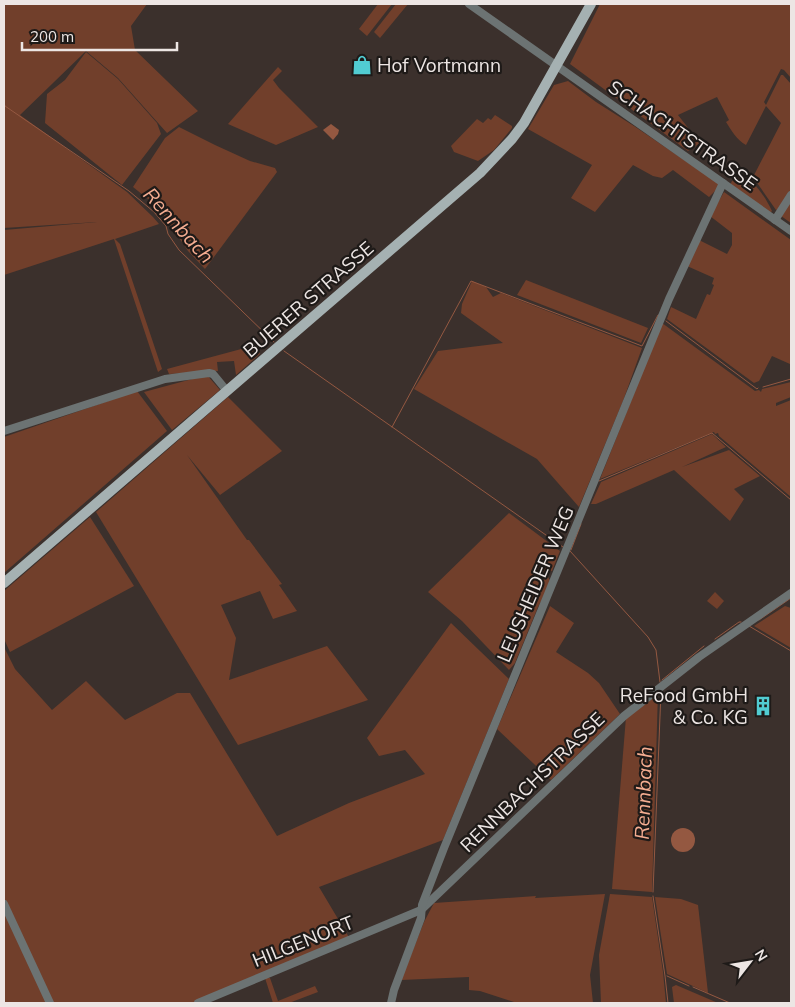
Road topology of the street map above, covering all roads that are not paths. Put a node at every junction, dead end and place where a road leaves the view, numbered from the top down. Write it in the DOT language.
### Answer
graph roads {
  1 [pos="470,4"];
  2 [pos="591,4"];
  3 [pos="556,65"];
  4 [pos="723,183"];
  5 [pos="791,195"];
  6 [pos="775,220"];
  7 [pos="791,231"];
  8 [pos="227,391"];
  9 [pos="4,431"];
  10 [pos="4,584"];
  11 [pos="791,593"];
  12 [pos="4,904"];
  13 [pos="420,910"];
  14 [pos="50,1003"];
  15 [pos="198,1003"];
  16 [pos="391,1003"];
  1 -- 3 [label="street, SCHACHTSTRASSE"];
  2 -- 3 [label="main road, BUERER STRASSE"];
  3 -- 4 [label="street, SCHACHTSTRASSE"];
  3 -- 8 [label="main road, BUERER STRASSE"];
  4 -- 6 [label="street, SCHACHTSTRASSE"];
  4 -- 13 [label="street, LEUSHEIDER WEG"];
  5 -- 6 [label="street"];
  6 -- 7 [label="street, SCHACHTSTRASSE"];
  8 -- 9 [label="street"];
  8 -- 10 [label="main road, BUERER STRASSE"];
  11 -- 13 [label="street, RENNBACHSTRASSE"];
  12 -- 14 [label="street"];
  13 -- 15 [label="street, HILGENORT"];
  13 -- 16 [label="street, LEUSHEIDER WEG"];
}
